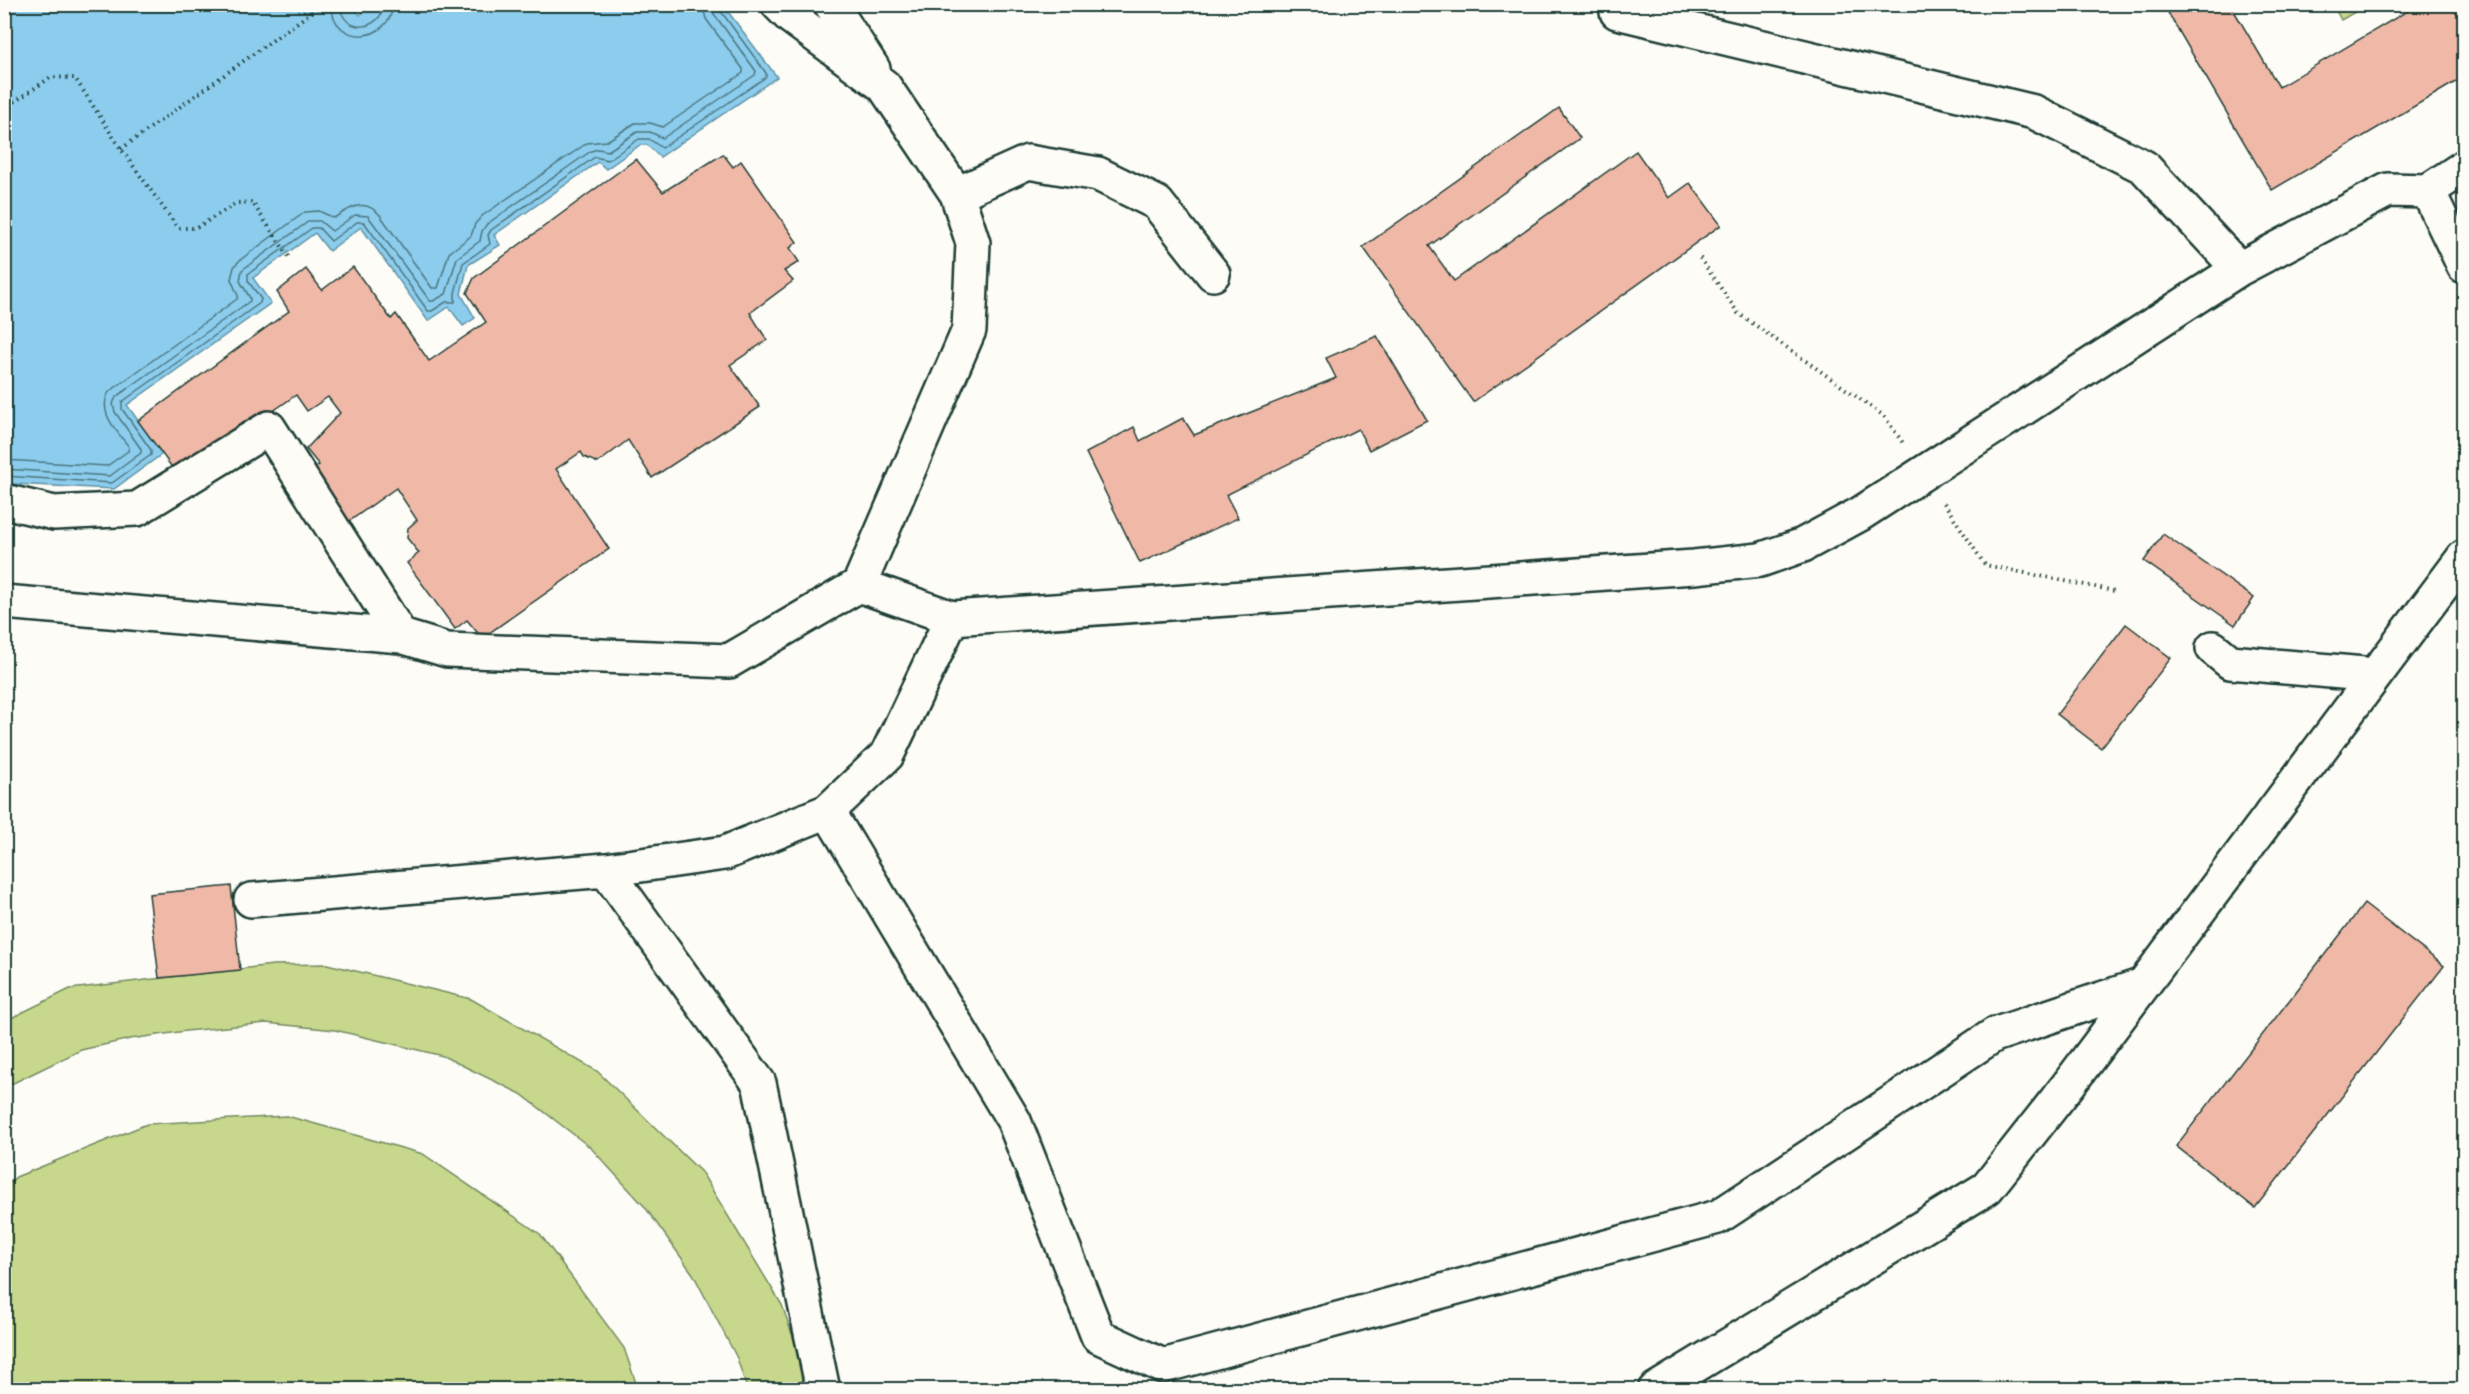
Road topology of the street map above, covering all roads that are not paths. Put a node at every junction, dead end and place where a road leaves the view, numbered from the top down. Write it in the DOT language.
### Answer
graph roads {
  1 [pos="778,4"];
  2 [pos="831,4"];
  3 [pos="1617,12"];
  4 [pos="884,86"];
  5 [pos="2464,167"];
  6 [pos="2428,191"];
  7 [pos="957,195"];
  8 [pos="2464,266"];
  9 [pos="2239,269"];
  10 [pos="1213,274"];
  11 [pos="4,501"];
  12 [pos="2464,556"];
  13 [pos="859,585"];
  14 [pos="4,602"];
  15 [pos="952,618"];
  16 [pos="401,636"];
  17 [pos="2213,648"];
  18 [pos="2375,675"];
  19 [pos="828,811"];
  20 [pos="606,870"];
  21 [pos="251,900"];
  22 [pos="2143,985"];
  23 [pos="823,1389"];
  24 [pos="1655,1389"];
  1 -- 4 [label="street"];
  2 -- 4 [label="street"];
  3 -- 9 [label="street"];
  4 -- 7 [label="street"];
  5 -- 6 [label="street"];
  6 -- 8 [label="street"];
  6 -- 9 [label="street"];
  7 -- 10 [label="street"];
  7 -- 13 [label="street"];
  9 -- 15 [label="street"];
  11 -- 16 [label="street"];
  12 -- 18 [label="street"];
  13 -- 15 [label="street"];
  13 -- 16 [label="street"];
  14 -- 16 [label="street"];
  15 -- 19 [label="street"];
  17 -- 18 [label="street"];
  18 -- 22 [label="street"];
  19 -- 20 [label="street"];
  19 -- 22 [label="street"];
  20 -- 21 [label="street"];
  20 -- 23 [label="street"];
  22 -- 24 [label="street"];
}
